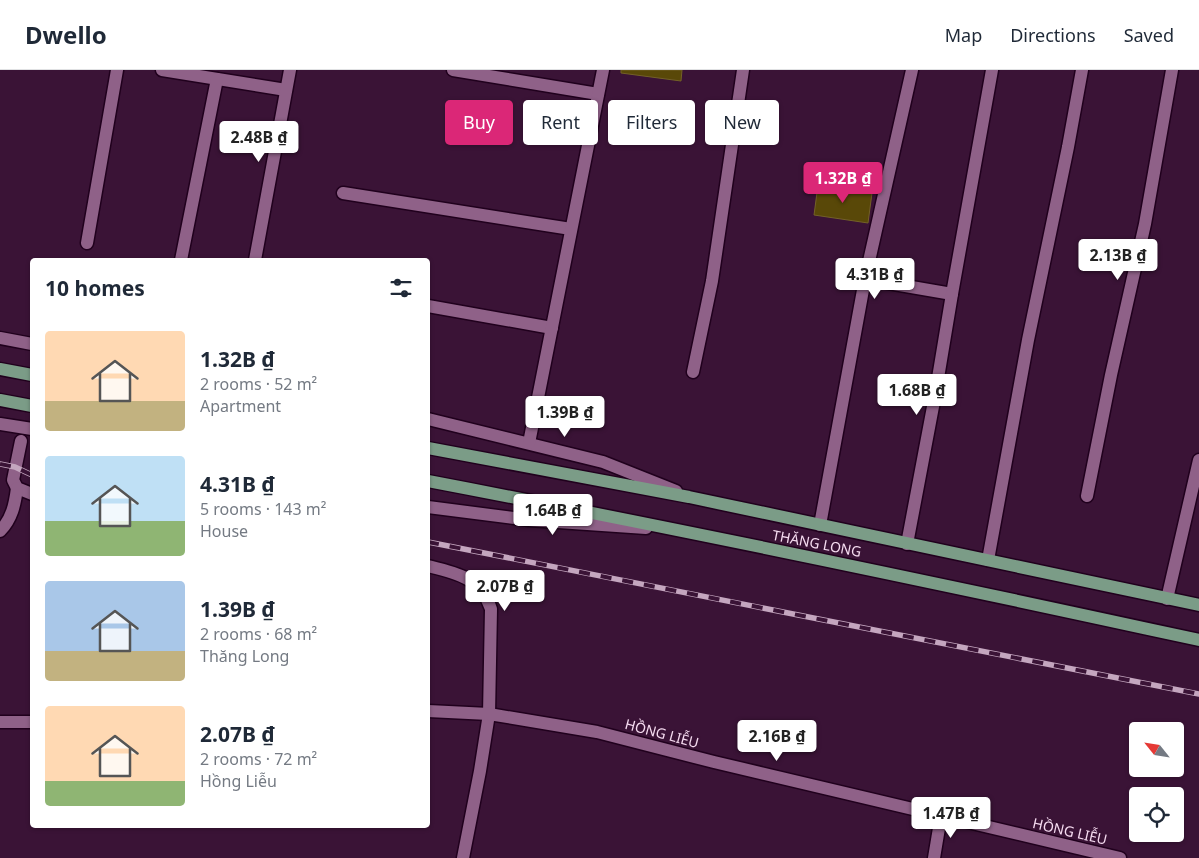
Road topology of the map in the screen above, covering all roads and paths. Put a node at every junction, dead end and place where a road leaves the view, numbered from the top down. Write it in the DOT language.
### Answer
graph roads {
  1 [pos="117,70"];
  2 [pos="162,70"];
  3 [pos="290,70"];
  4 [pos="453,70"];
  5 [pos="603,70"];
  6 [pos="744,70"];
  7 [pos="912,70"];
  8 [pos="992,70"];
  9 [pos="1082,70"];
  10 [pos="1172,70"];
  11 [pos="217,79"];
  12 [pos="286,90"];
  13 [pos="598,94"];
  14 [pos="342,193"];
  15 [pos="571,229"];
  16 [pos="88,243"];
  17 [pos="181,258"];
  18 [pos="255,258"];
  19 [pos="865,279"];
  20 [pos="952,294"];
  21 [pos="430,306"];
  22 [pos="552,328"];
  23 [pos="0,338"];
  24 [pos="30,344"];
  25 [pos="0,369"];
  26 [pos="693,372"];
  27 [pos="30,374"];
  28 [pos="0,400"];
  29 [pos="30,406"];
  30 [pos="430,418"];
  31 [pos="0,424"];
  32 [pos="30,429"];
  33 [pos="21,441"];
  34 [pos="529,443"];
  35 [pos="430,448"];
  36 [pos="1199,460"];
  37 [pos="430,481"];
  38 [pos="17,488"];
  39 [pos="30,493"];
  40 [pos="1087,496"];
  41 [pos="690,497"];
  42 [pos="430,507"];
  43 [pos="820,525"];
  44 [pos="683,530"];
  45 [pos="0,531"];
  46 [pos="907,544"];
  47 [pos="988,560"];
  48 [pos="430,567"];
  49 [pos="1167,599"];
  50 [pos="1199,605"];
  51 [pos="1199,640"];
  52 [pos="430,710"];
  53 [pos="489,714"];
  54 [pos="0,722"];
  55 [pos="30,722"];
  56 [pos="942,816"];
  57 [pos="463,858"];
  58 [pos="934,858"];
  59 [pos="1120,858"];
  1 -- 16 [label="street"];
  2 -- 11 [label="street"];
  3 -- 12 [label="street"];
  4 -- 13 [label="street"];
  5 -- 13 [label="street"];
  6 -- 26 [label="street"];
  7 -- 19 [label="street"];
  8 -- 20 [label="street"];
  9 -- 47 [label="street"];
  10 -- 40 [label="street"];
  11 -- 12 [label="street"];
  11 -- 17 [label="street"];
  12 -- 18 [label="street"];
  13 -- 15 [label="street"];
  14 -- 15 [label="street"];
  15 -- 22 [label="street"];
  19 -- 20 [label="street"];
  19 -- 43 [label="street"];
  20 -- 46 [label="street"];
  21 -- 22 [label="street"];
  22 -- 34 [label="street"];
  23 -- 24 [label="street"];
  25 -- 27 [label="main road"];
  28 -- 29 [label="main road"];
  30 -- 34 [label="street"];
  31 -- 32 [label="street"];
  33 -- 38 [label="street"];
  34 -- 41 [label="street"];
  35 -- 41 [label="main road, THĂNG LONG"];
  36 -- 49 [label="street"];
  37 -- 44 [label="main road, THĂNG LONG"];
  38 -- 39 [label="street"];
  38 -- 45 [label="street"];
  41 -- 43 [label="main road, THĂNG LONG"];
  42 -- 44 [label="street"];
  43 -- 46 [label="main road, THĂNG LONG"];
  44 -- 51 [label="main road, THĂNG LONG"];
  46 -- 47 [label="main road, THĂNG LONG"];
  47 -- 49 [label="main road, THĂNG LONG"];
  48 -- 53 [label="street"];
  49 -- 50 [label="main road, THĂNG LONG"];
  52 -- 53 [label="street, HỒNG LIỄU"];
  53 -- 56 [label="street, HỒNG LIỄU"];
  53 -- 57 [label="street"];
  54 -- 55 [label="street"];
  56 -- 58 [label="street"];
  56 -- 59 [label="street, HỒNG LIỄU"];
}
